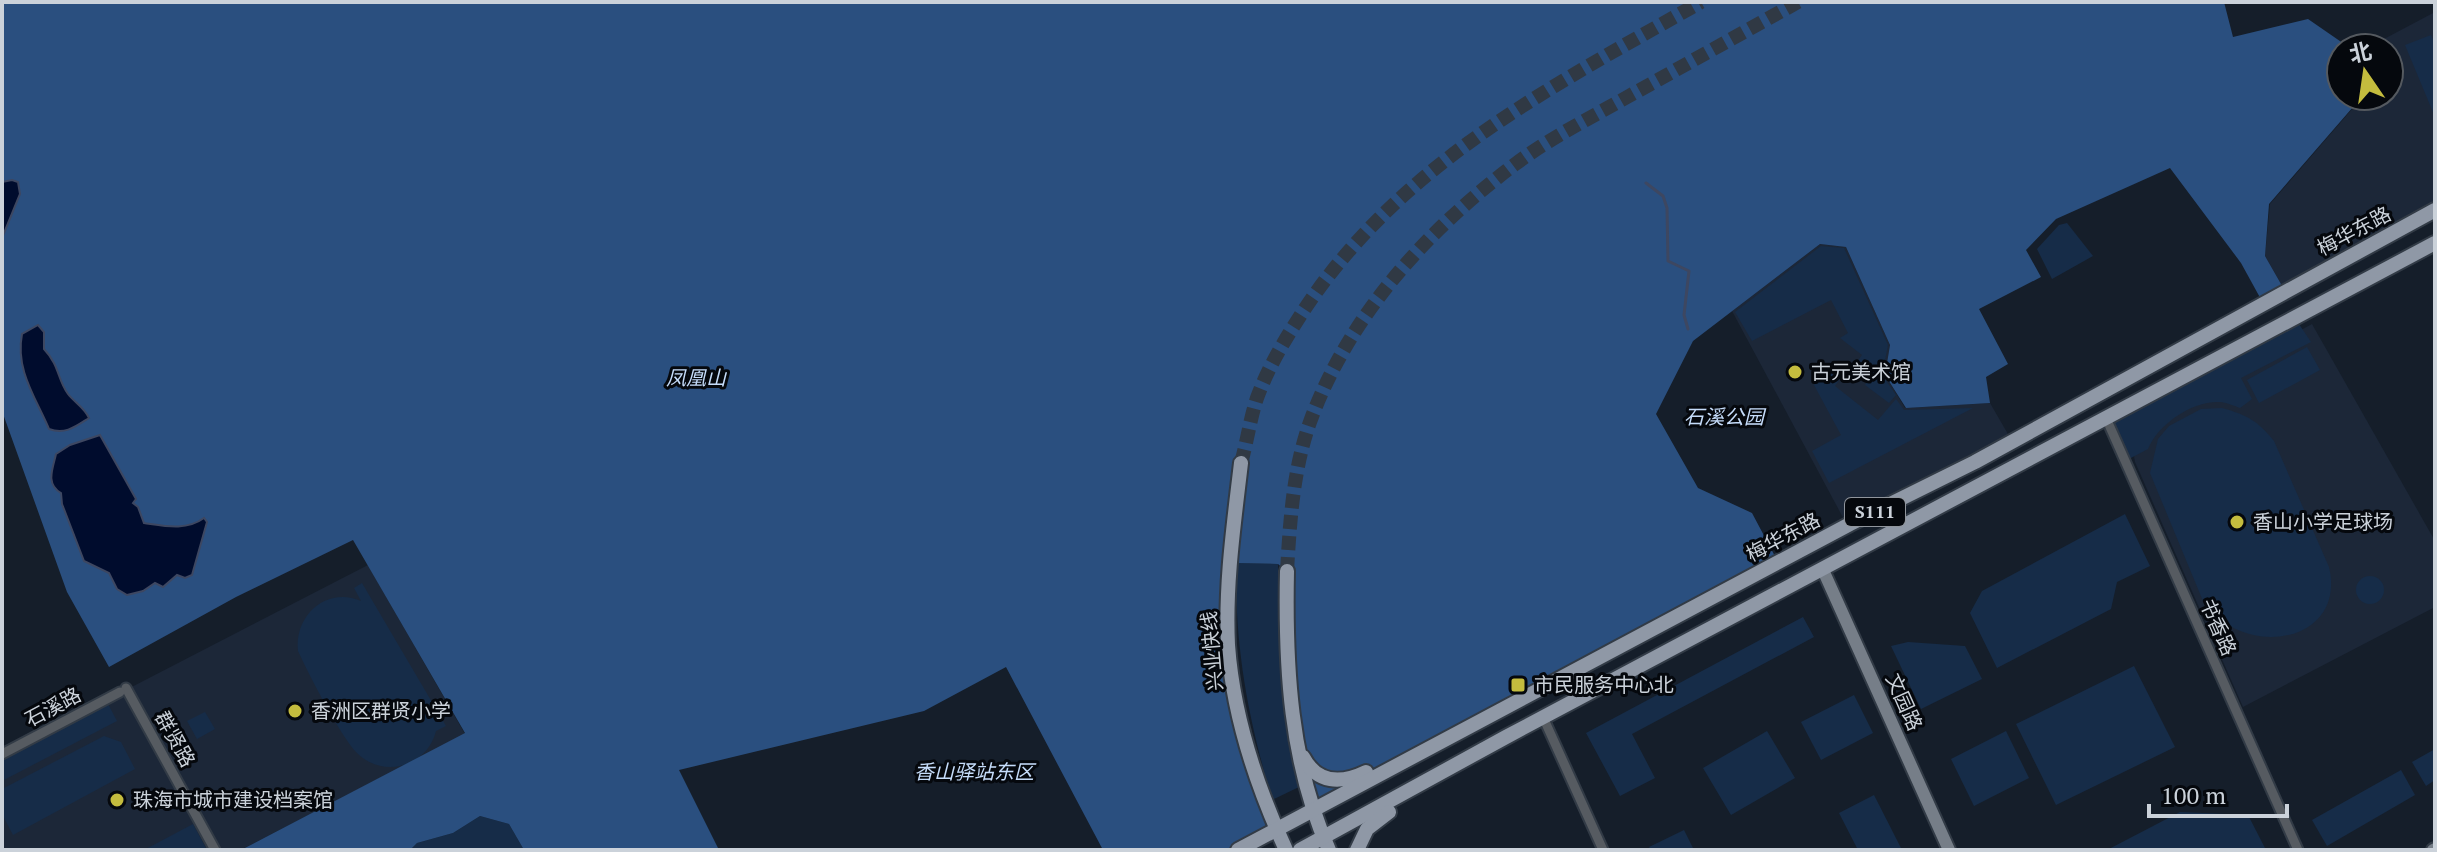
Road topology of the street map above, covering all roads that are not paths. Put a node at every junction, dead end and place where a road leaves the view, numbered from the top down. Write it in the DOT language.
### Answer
graph roads {
  1 [pos="2435,210"];
  2 [pos="2435,243"];
  3 [pos="2106,418"];
  4 [pos="1241,463"];
  5 [pos="1823,570"];
  6 [pos="1287,571"];
  7 [pos="123,690"];
  8 [pos="1486,717"];
  9 [pos="1543,717"];
  10 [pos="1506,737"];
  11 [pos="1299,751"];
  12 [pos="2,754"];
  13 [pos="1312,809"];
  14 [pos="1276,830"];
  15 [pos="1326,843"];
  16 [pos="215,850"];
  17 [pos="1238,850"];
  18 [pos="1286,850"];
  19 [pos="1300,850"];
  20 [pos="1357,850"];
  21 [pos="1603,850"];
  22 [pos="1949,850"];
  23 [pos="2298,850"];
  1 -- 8 [label="main road, 梅华东路 / S111"];
  2 -- 3 [label="main road, S111"];
  3 -- 5 [label="main road, S111"];
  3 -- 23 [label="street, 书香路"];
  4 -- 14 [label="main road, 兴业快线"];
  5 -- 9 [label="main road, S111"];
  5 -- 22 [label="street, 文园路"];
  6 -- 11 [label="main road"];
  7 -- 12 [label="street, 石溪路"];
  7 -- 16 [label="street, 群贤路"];
  8 -- 11 [label="main road"];
  8 -- 13 [label="main road, 梅华东路 / S111"];
  9 -- 10 [label="main road, S111"];
  9 -- 21 [label="street"];
  10 -- 15 [label="main road, S111"];
  10 -- 20 [label="main road"];
  11 -- 13 [label="main road"];
  13 -- 14 [label="main road, 梅华东路 / S111"];
  13 -- 15 [label="main road"];
  14 -- 17 [label="main road, 梅华东路"];
  14 -- 18 [label="main road, 兴业快线"];
  15 -- 19 [label="main road"];
}
